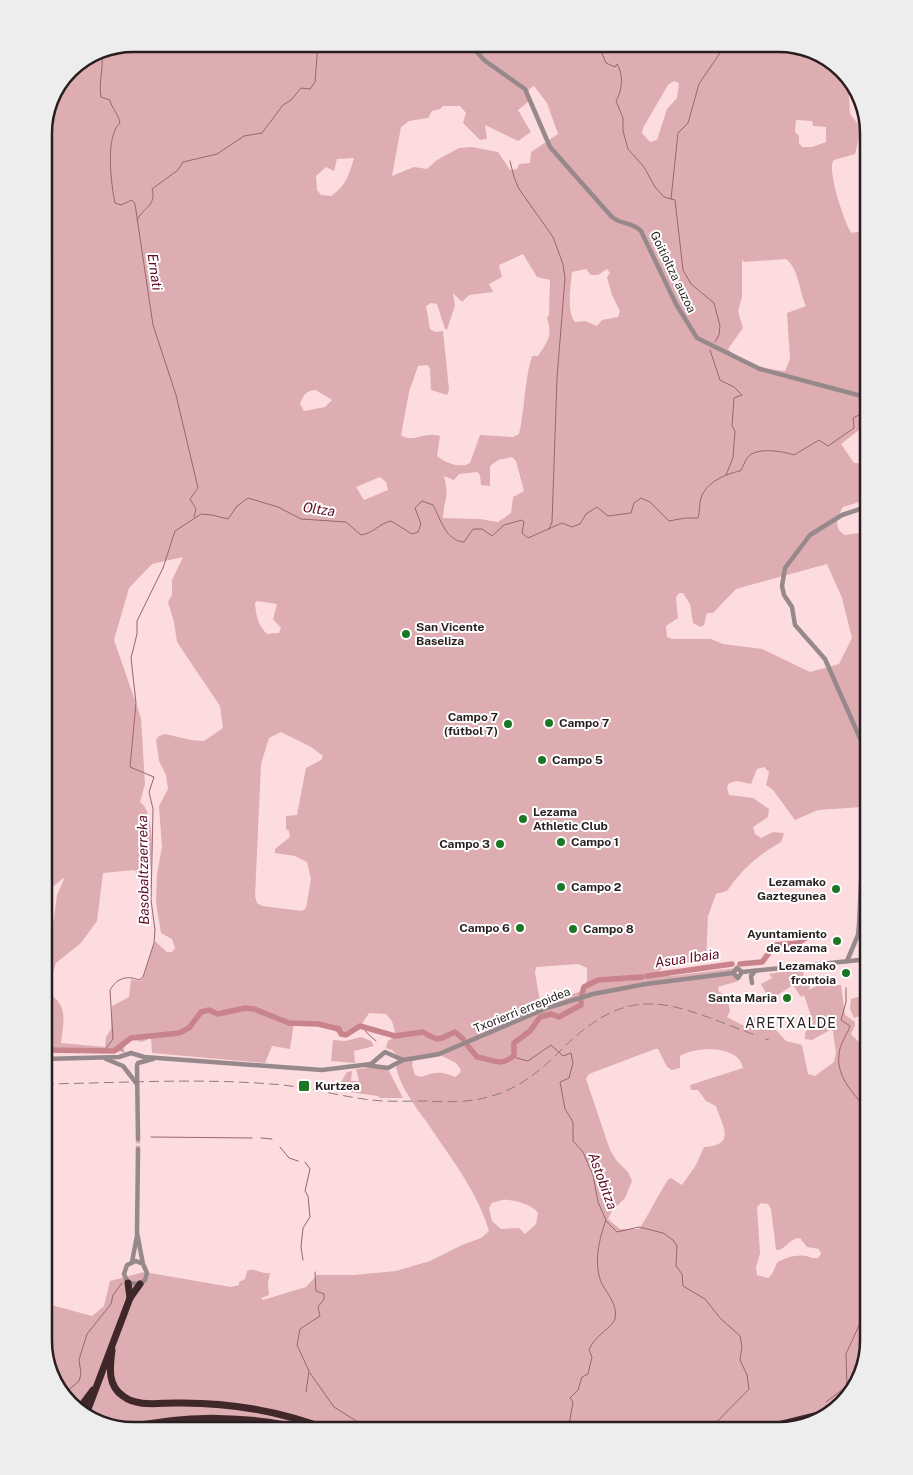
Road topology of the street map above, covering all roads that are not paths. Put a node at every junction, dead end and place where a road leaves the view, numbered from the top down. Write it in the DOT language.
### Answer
graph roads {
  1 [pos="477,53"];
  2 [pos="860,396"];
  3 [pos="860,509"];
  4 [pos="860,738"];
  5 [pos="860,904"];
  6 [pos="860,960"];
  7 [pos="847,961"];
  8 [pos="755,971"];
  9 [pos="752,983"];
  10 [pos="124,1056"];
  11 [pos="136,1056"];
  12 [pos="379,1057"];
  13 [pos="394,1057"];
  14 [pos="52,1058"];
  15 [pos="94,1058"];
  16 [pos="162,1058"];
  17 [pos="409,1060"];
  18 [pos="138,1064"];
  19 [pos="393,1064"];
  20 [pos="365,1065"];
  21 [pos="381,1066"];
  22 [pos="125,1067"];
  23 [pos="138,1086"];
  24 [pos="138,1139"];
  25 [pos="138,1149"];
  26 [pos="138,1233"];
  27 [pos="132,1262"];
  28 [pos="142,1264"];
  29 [pos="128,1283"];
  30 [pos="140,1284"];
  31 [pos="130,1298"];
  32 [pos="112,1350"];
  33 [pos="101,1380"];
  34 [pos="82,1404"];
  35 [pos="88,1409"];
  36 [pos="805,1418"];
  37 [pos="168,1422"];
  38 [pos="269,1422"];
  39 [pos="308,1422"];
  40 [pos="790,1422"];
  1 -- 2 [label="street, Goitioltza auzoa"];
  3 -- 4 [label="street"];
  5 -- 7 [label="street"];
  6 -- 7 [label="street"];
  7 -- 8 [label="street"];
  8 -- 9 [label="street"];
  8 -- 17 [label="street, Txorierri errepidea"];
  10 -- 11 [label="street, Txorierri errepidea"];
  10 -- 15 [label="street, Txorierri errepidea"];
  10 -- 22 [label="street"];
  11 -- 16 [label="street, Txorierri errepidea"];
  11 -- 18 [label="street"];
  12 -- 13 [label="street, Txorierri errepidea"];
  12 -- 20 [label="street, Txorierri errepidea"];
  12 -- 21 [label="street"];
  13 -- 17 [label="street, Txorierri errepidea"];
  13 -- 19 [label="street"];
  14 -- 15 [label="street, Txorierri errepidea"];
  15 -- 22 [label="street, Txorierri errepidea"];
  16 -- 18 [label="street, Txorierri errepidea"];
  16 -- 20 [label="street, Txorierri errepidea"];
  17 -- 19 [label="street, Txorierri errepidea"];
  18 -- 22 [label="street, Txorierri errepidea"];
  18 -- 23 [label="street"];
  19 -- 21 [label="street, Txorierri errepidea"];
  20 -- 21 [label="street, Txorierri errepidea"];
  22 -- 23 [label="street"];
  23 -- 24 [label="street"];
  25 -- 26 [label="street"];
  26 -- 27 [label="street"];
  26 -- 28 [label="street"];
  27 -- 28 [label="street"];
  27 -- 29 [label="street"];
  28 -- 30 [label="street"];
  29 -- 30 [label="street"];
  29 -- 31 [label="highway"];
  30 -- 31 [label="highway"];
  31 -- 32 [label="highway"];
  32 -- 33 [label="highway"];
  32 -- 39 [label="highway"];
  33 -- 34 [label="highway"];
  33 -- 35 [label="highway"];
  36 -- 40 [label="highway"];
  37 -- 38 [label="highway"];
}
